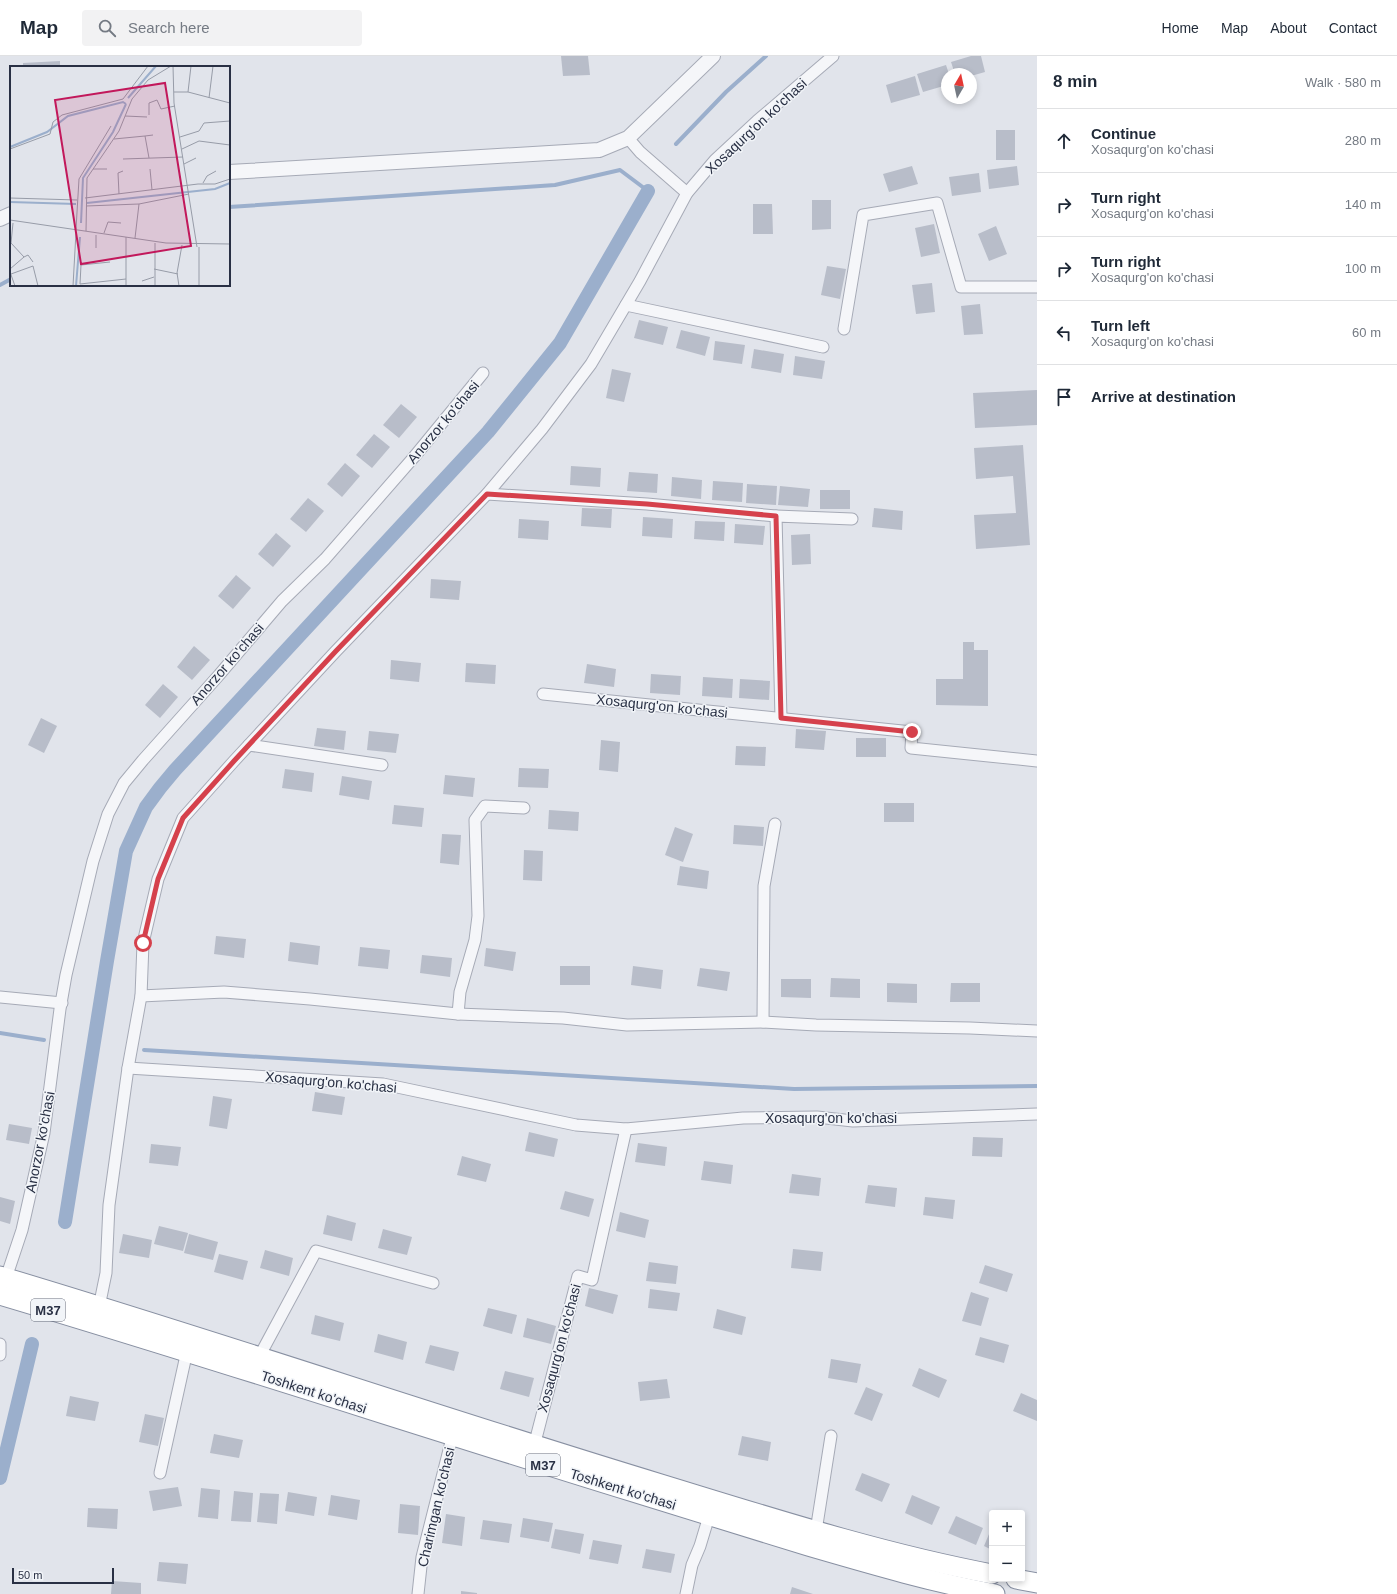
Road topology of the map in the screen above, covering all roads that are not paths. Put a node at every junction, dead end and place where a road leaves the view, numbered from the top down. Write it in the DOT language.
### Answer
graph roads {
  1 [pos="713,56"];
  2 [pos="833,56"];
  3 [pos="628,138"];
  4 [pos="230,172"];
  5 [pos="687,193"];
  6 [pos="10,214"];
  7 [pos="0,219"];
  8 [pos="1037,287"];
  9 [pos="626,305"];
  10 [pos="844,329"];
  11 [pos="823,347"];
  12 [pos="483,373"];
  13 [pos="487,494"];
  14 [pos="776,516"];
  15 [pos="852,519"];
  16 [pos="544,694"];
  17 [pos="781,718"];
  18 [pos="249,745"];
  19 [pos="1037,761"];
  20 [pos="382,765"];
  21 [pos="524,808"];
  22 [pos="775,824"];
  23 [pos="0,996"];
  24 [pos="141,996"];
  25 [pos="62,1003"];
  26 [pos="458,1014"];
  27 [pos="763,1022"];
  28 [pos="1037,1031"];
  29 [pos="128,1068"];
  30 [pos="1037,1114"];
  31 [pos="626,1129"];
  32 [pos="433,1283"];
  33 [pos="2,1289"];
  34 [pos="97,1315"];
  35 [pos="0,1344"];
  36 [pos="187,1351"];
  37 [pos="0,1355"];
  38 [pos="259,1357"];
  39 [pos="455,1428"];
  40 [pos="831,1436"];
  41 [pos="534,1446"];
  42 [pos="160,1473"];
  43 [pos="709,1516"];
  44 [pos="816,1531"];
  45 [pos="957,1568"];
  46 [pos="989,1573"];
  47 [pos="1025,1581"];
  48 [pos="1037,1583"];
  49 [pos="950,1590"];
  50 [pos="418,1594"];
  51 [pos="686,1594"];
  52 [pos="995,1594"];
  1 -- 3 [label="street"];
  2 -- 5 [label="street, Xosaqurg'on ko'chasi"];
  3 -- 4 [label="street"];
  3 -- 5 [label="street"];
  5 -- 9 [label="street, Xosaqurg'on ko'chasi"];
  6 -- 7 [label="street"];
  8 -- 10 [label="street"];
  9 -- 11 [label="street"];
  9 -- 13 [label="street, Xosaqurg'on ko'chasi"];
  12 -- 25 [label="street, Anorzor ko'chasi"];
  13 -- 14 [label="street"];
  13 -- 18 [label="street, Xosaqurg'on ko'chasi"];
  14 -- 15 [label="street"];
  14 -- 17 [label="street"];
  16 -- 17 [label="street, Xosaqurg'on ko'chasi"];
  17 -- 19 [label="street, Xosaqurg'on ko'chasi"];
  18 -- 20 [label="street"];
  18 -- 24 [label="street, Xosaqurg'on ko'chasi"];
  21 -- 26 [label="street"];
  22 -- 27 [label="street"];
  23 -- 25 [label="street"];
  24 -- 26 [label="street"];
  24 -- 29 [label="street, Xosaqurg'on ko'chasi"];
  25 -- 33 [label="street, Anorzor ko'chasi"];
  26 -- 27 [label="street"];
  27 -- 28 [label="street"];
  29 -- 31 [label="street, Xosaqurg'on ko'chasi"];
  29 -- 34 [label="street, Xosaqurg'on ko'chasi"];
  30 -- 31 [label="street, Xosaqurg'on ko'chasi"];
  31 -- 41 [label="street, Xosaqurg'on ko'chasi"];
  32 -- 38 [label="street"];
  33 -- 34 [label="highway, M37"];
  34 -- 36 [label="highway, Toshkent ko'chasi / M37"];
  34 -- 38 [label="highway, Toshkent ko'chasi / M37"];
  35 -- 37 [label="street"];
  36 -- 39 [label="highway, Toshkent ko'chasi / M37"];
  36 -- 42 [label="street"];
  38 -- 39 [label="highway, Toshkent ko'chasi / M37"];
  39 -- 41 [label="highway, Toshkent ko'chasi / M37"];
  39 -- 43 [label="highway, Toshkent ko'chasi / M37"];
  39 -- 50 [label="street, Charimgan ko'chasi"];
  40 -- 44 [label="street"];
  41 -- 44 [label="highway, Toshkent ko'chasi / M37"];
  43 -- 49 [label="highway, Toshkent ko'chasi / M37"];
  43 -- 51 [label="street"];
  44 -- 45 [label="highway, Toshkent ko'chasi / M37"];
  45 -- 46 [label="highway, Toshkent ko'chasi / M37"];
  45 -- 49 [label="street"];
  47 -- 48 [label="highway"];
  49 -- 52 [label="highway, Toshkent ko'chasi / M37"];
}
